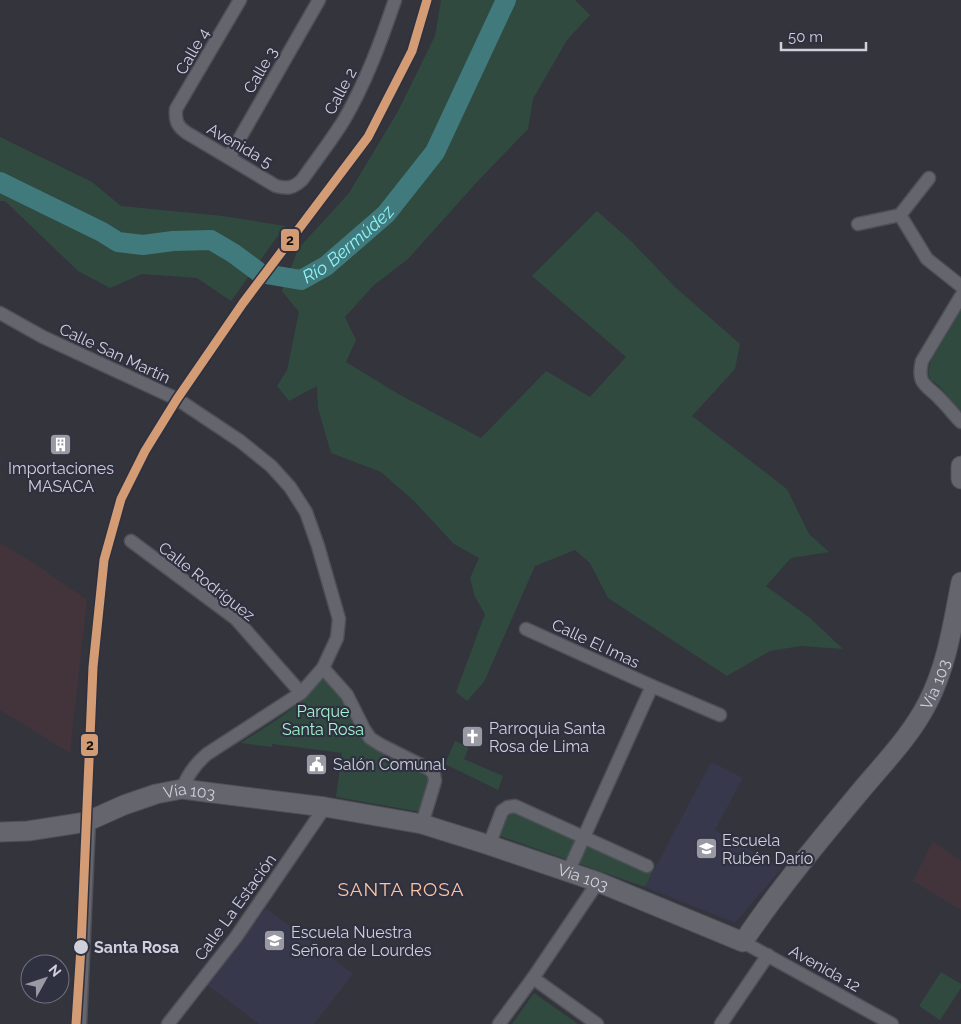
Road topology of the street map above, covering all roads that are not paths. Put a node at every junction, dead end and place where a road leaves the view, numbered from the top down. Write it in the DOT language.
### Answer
graph roads {
  1 [pos="240,0"];
  2 [pos="319,0"];
  3 [pos="395,0"];
  4 [pos="175,119"];
  5 [pos="229,157"];
  6 [pos="928,178"];
  7 [pos="295,187"];
  8 [pos="900,215"];
  9 [pos="858,224"];
  10 [pos="961,286"];
  11 [pos="961,296"];
  12 [pos="0,312"];
  13 [pos="961,422"];
  14 [pos="961,466"];
  15 [pos="961,479"];
  16 [pos="131,541"];
  17 [pos="961,582"];
  18 [pos="526,629"];
  19 [pos="323,668"];
  20 [pos="652,686"];
  21 [pos="301,693"];
  22 [pos="720,715"];
  23 [pos="182,788"];
  24 [pos="325,807"];
  25 [pos="89,820"];
  26 [pos="422,824"];
  27 [pos="0,832"];
  28 [pos="583,836"];
  29 [pos="489,845"];
  30 [pos="647,866"];
  31 [pos="568,872"];
  32 [pos="598,882"];
  33 [pos="742,942"];
  34 [pos="768,955"];
  35 [pos="532,978"];
  36 [pos="80,1024"];
  37 [pos="168,1024"];
  38 [pos="499,1024"];
  39 [pos="597,1024"];
  40 [pos="721,1024"];
  41 [pos="892,1024"];
  1 -- 4 [label="street, Calle 4"];
  2 -- 5 [label="street, Calle 3"];
  3 -- 7 [label="street, Calle 2"];
  4 -- 5 [label="street, Avenida 5"];
  5 -- 7 [label="street, Avenida 5"];
  6 -- 8 [label="street"];
  8 -- 9 [label="street"];
  8 -- 10 [label="street"];
  11 -- 13 [label="street"];
  12 -- 19 [label="street, Calle San Martín"];
  14 -- 15 [label="main road"];
  16 -- 21 [label="street, Calle Rodríguez"];
  17 -- 33 [label="main road, Vía 103"];
  18 -- 20 [label="street, Calle El Imas"];
  19 -- 21 [label="street, Calle San Martín"];
  19 -- 26 [label="street"];
  20 -- 22 [label="street, Calle El Imas"];
  20 -- 28 [label="street, Calle El Imas"];
  21 -- 23 [label="street, Calle San Martín"];
  23 -- 24 [label="main road, Vía 103"];
  23 -- 25 [label="main road, Vía 103"];
  24 -- 26 [label="main road, Vía 103"];
  24 -- 37 [label="street, Calle La Estación"];
  25 -- 27 [label="main road, Vía 103"];
  25 -- 36 [label="street"];
  26 -- 29 [label="main road, Vía 103"];
  28 -- 29 [label="street"];
  28 -- 30 [label="street"];
  28 -- 31 [label="street, Calle El Imas"];
  29 -- 31 [label="main road, Vía 103"];
  31 -- 32 [label="main road, Vía 103"];
  32 -- 33 [label="main road, Vía 103"];
  32 -- 35 [label="street"];
  33 -- 34 [label="street, Avenida 12"];
  34 -- 40 [label="street"];
  34 -- 41 [label="street, Avenida 12"];
  35 -- 38 [label="street"];
  35 -- 39 [label="street"];
}
